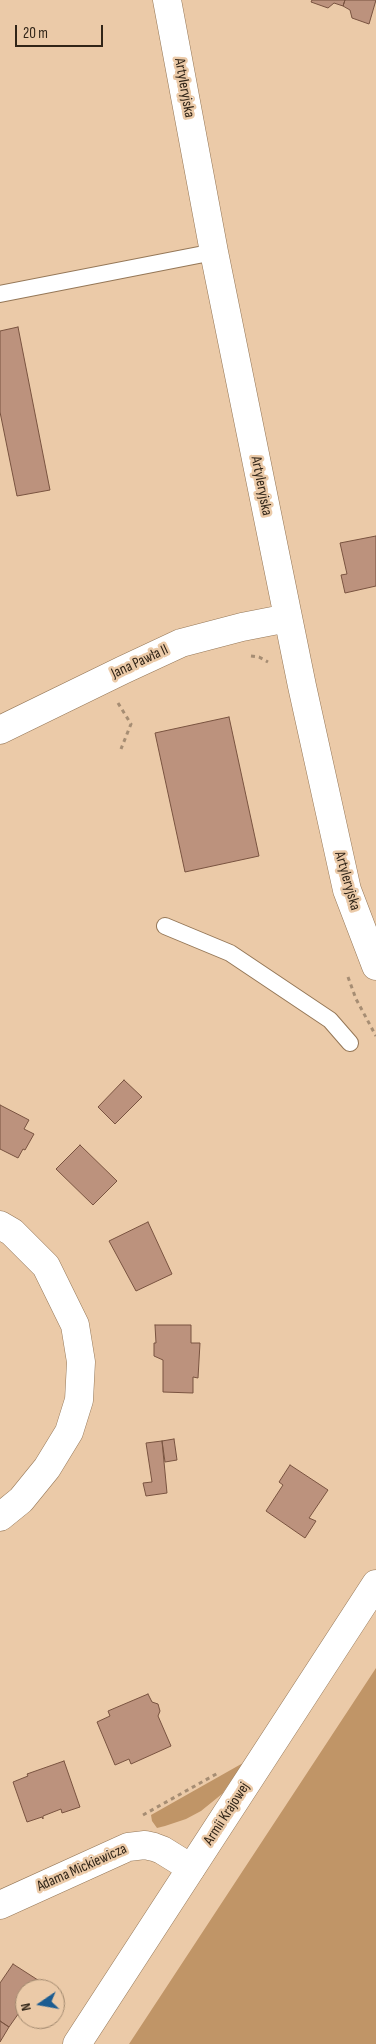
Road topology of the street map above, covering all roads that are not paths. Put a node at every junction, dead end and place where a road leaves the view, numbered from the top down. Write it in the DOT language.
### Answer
graph roads {
  1 [pos="168,0"];
  2 [pos="214,252"];
  3 [pos="0,294"];
  4 [pos="288,618"];
  5 [pos="0,730"];
  6 [pos="165,926"];
  7 [pos="376,966"];
  8 [pos="350,1043"];
  9 [pos="0,1225"];
  10 [pos="0,1517"];
  11 [pos="376,1584"];
  12 [pos="191,1868"];
  13 [pos="0,1905"];
  14 [pos="77,2044"];
  1 -- 2 [label="street, Artyleryjska"];
  2 -- 3 [label="lane"];
  2 -- 4 [label="street, Artyleryjska"];
  4 -- 5 [label="street, Jana Pawła II"];
  4 -- 7 [label="street, Artyleryjska"];
  6 -- 8 [label="lane"];
  9 -- 10 [label="street"];
  11 -- 12 [label="street, Armii Krajowej"];
  12 -- 13 [label="street, Adama Mickiewicza"];
  12 -- 14 [label="street, Armii Krajowej"];
}
